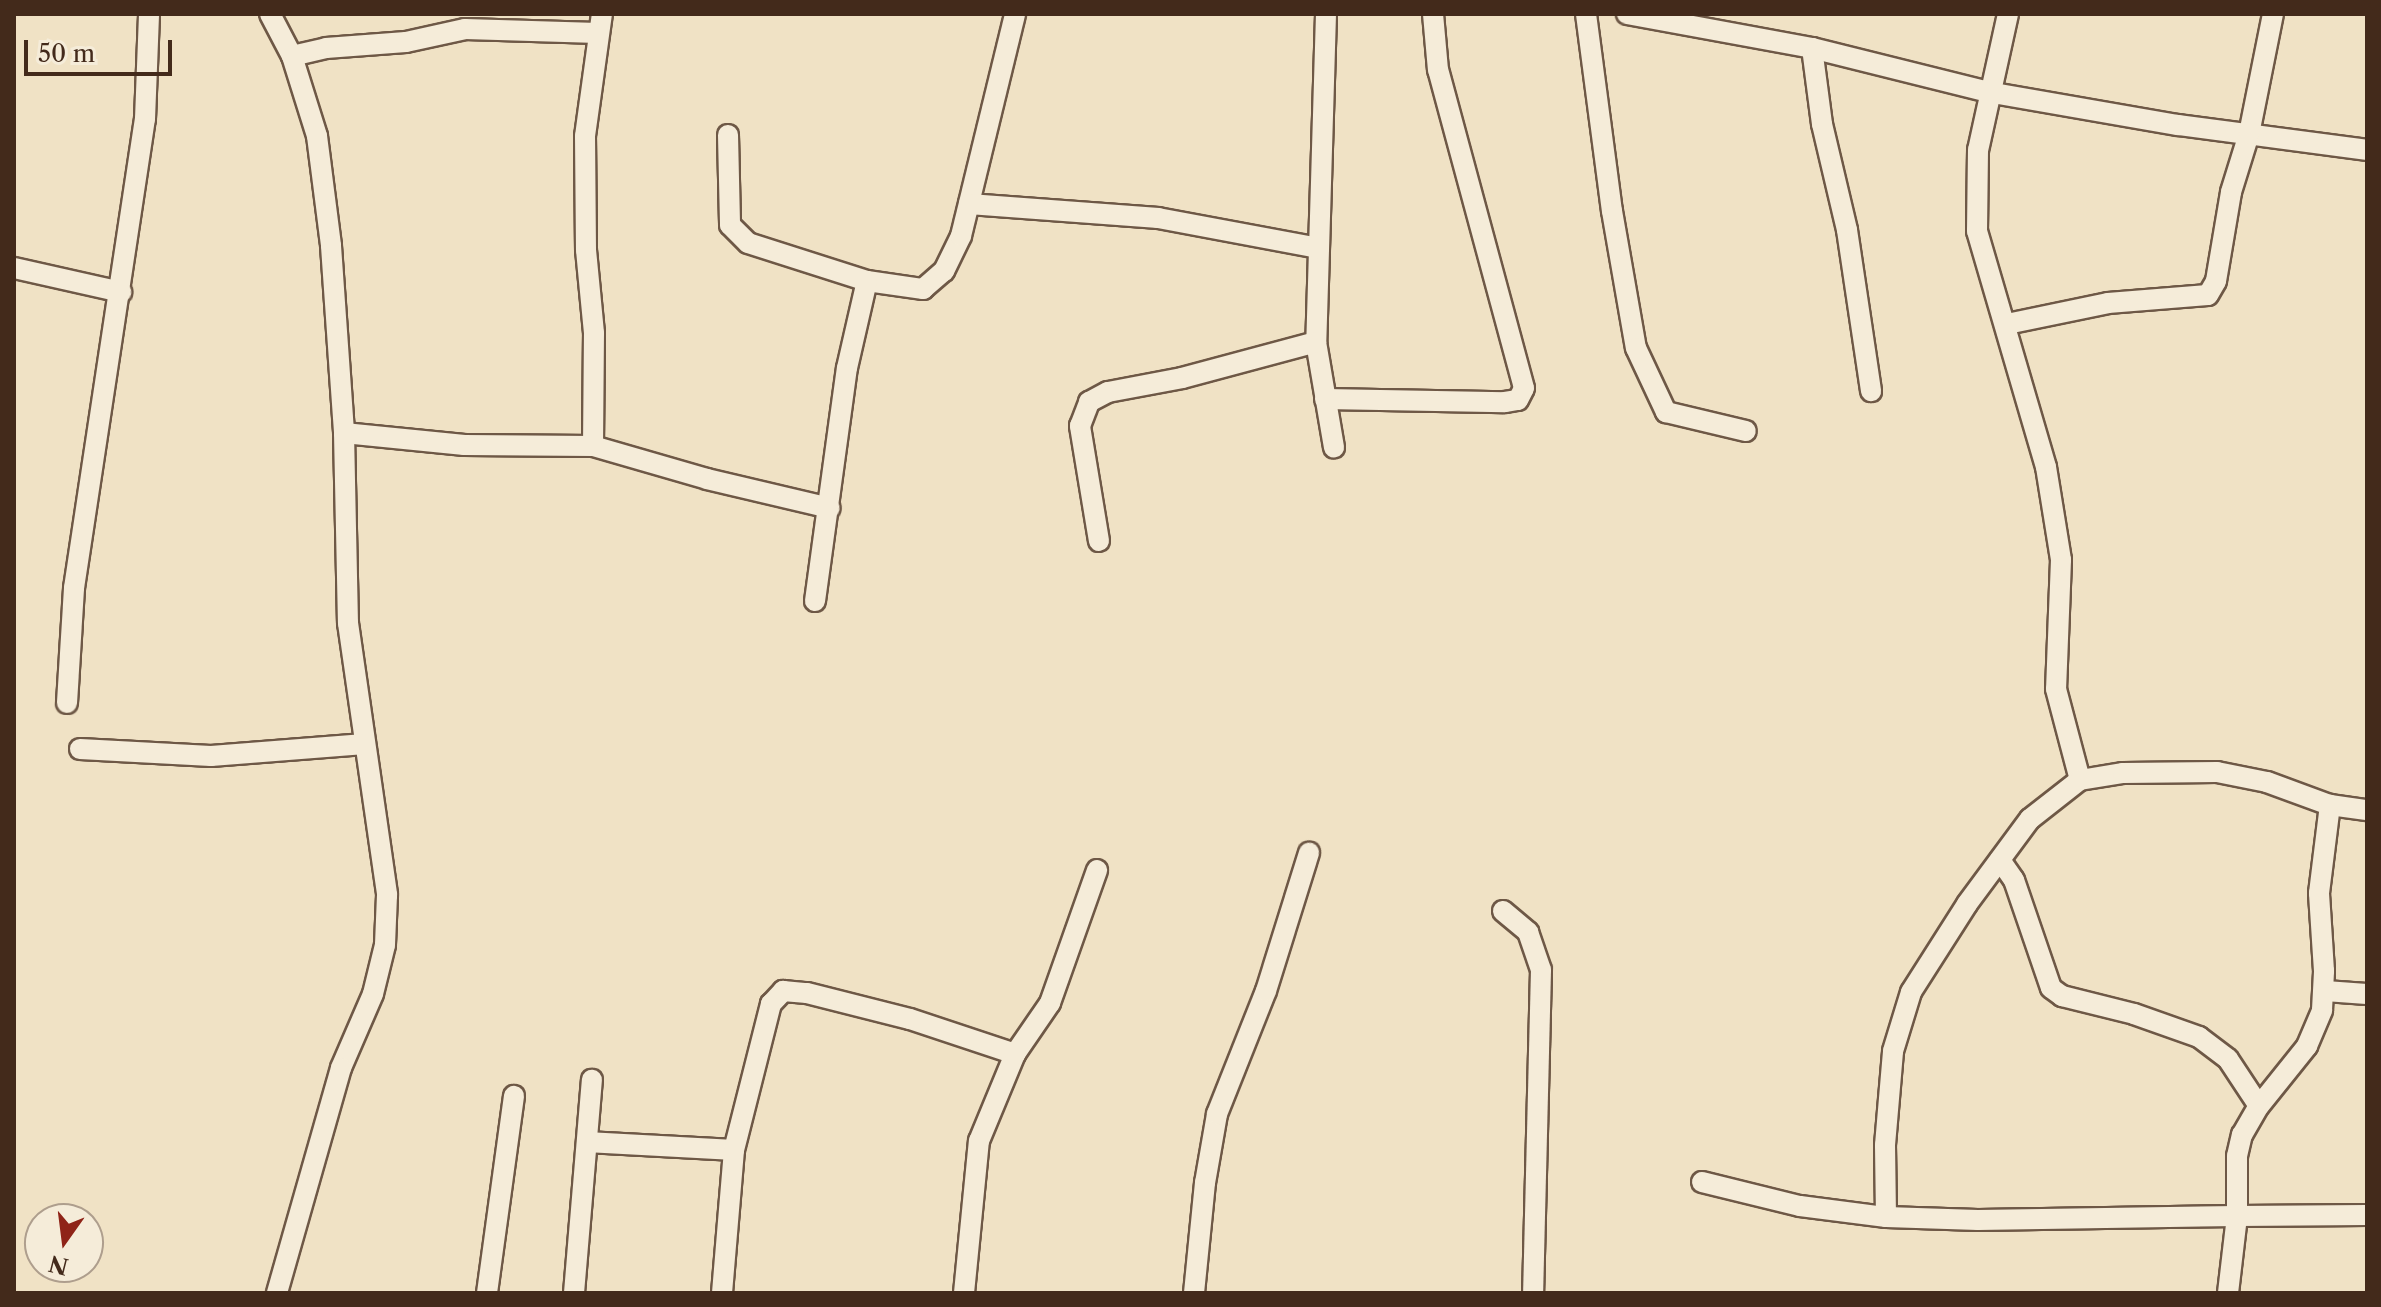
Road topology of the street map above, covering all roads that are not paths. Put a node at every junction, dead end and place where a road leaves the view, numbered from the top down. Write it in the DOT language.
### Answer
graph roads {
  1 [pos="149,14"];
  2 [pos="270,14"];
  3 [pos="1015,14"];
  4 [pos="1326,14"];
  5 [pos="1433,14"];
  6 [pos="1586,14"];
  7 [pos="1627,14"];
  8 [pos="2008,14"];
  9 [pos="2273,14"];
  10 [pos="600,24"];
  11 [pos="1812,48"];
  12 [pos="292,56"];
  13 [pos="1988,92"];
  14 [pos="2249,134"];
  15 [pos="728,135"];
  16 [pos="2367,150"];
  17 [pos="969,204"];
  18 [pos="1319,248"];
  19 [pos="14,268"];
  20 [pos="867,281"];
  21 [pos="121,292"];
  22 [pos="2007,324"];
  23 [pos="1316,342"];
  24 [pos="1871,391"];
  25 [pos="1325,399"];
  26 [pos="1746,431"];
  27 [pos="344,433"];
  28 [pos="593,446"];
  29 [pos="1334,447"];
  30 [pos="830,508"];
  31 [pos="1099,541"];
  32 [pos="815,601"];
  33 [pos="67,703"];
  34 [pos="365,744"];
  35 [pos="80,749"];
  36 [pos="2080,780"];
  37 [pos="2330,805"];
  38 [pos="2367,810"];
  39 [pos="1309,853"];
  40 [pos="2000,860"];
  41 [pos="1097,870"];
  42 [pos="1503,911"];
  43 [pos="2325,991"];
  44 [pos="2367,994"];
  45 [pos="1015,1054"];
  46 [pos="592,1080"];
  47 [pos="514,1096"];
  48 [pos="2259,1106"];
  49 [pos="587,1142"];
  50 [pos="734,1150"];
  51 [pos="1702,1182"];
  52 [pos="2367,1215"];
  53 [pos="2237,1216"];
  54 [pos="1886,1217"];
  55 [pos="277,1293"];
  56 [pos="487,1293"];
  57 [pos="574,1293"];
  58 [pos="722,1293"];
  59 [pos="964,1293"];
  60 [pos="1194,1293"];
  61 [pos="1533,1293"];
  62 [pos="2228,1293"];
  1 -- 21 [label="street"];
  2 -- 12 [label="street"];
  3 -- 17 [label="street"];
  4 -- 18 [label="street"];
  5 -- 25 [label="street"];
  6 -- 26 [label="street"];
  7 -- 11 [label="street"];
  8 -- 13 [label="street"];
  9 -- 14 [label="street"];
  10 -- 12 [label="street"];
  10 -- 28 [label="street"];
  11 -- 13 [label="street"];
  11 -- 24 [label="street"];
  12 -- 27 [label="street"];
  13 -- 14 [label="street"];
  13 -- 22 [label="street"];
  14 -- 16 [label="street"];
  14 -- 22 [label="street"];
  15 -- 20 [label="street"];
  17 -- 18 [label="street"];
  17 -- 20 [label="street"];
  18 -- 23 [label="street"];
  19 -- 21 [label="street"];
  20 -- 30 [label="street"];
  21 -- 33 [label="street"];
  22 -- 36 [label="street"];
  23 -- 25 [label="street"];
  23 -- 31 [label="street"];
  25 -- 29 [label="street"];
  27 -- 28 [label="street"];
  27 -- 34 [label="street"];
  28 -- 30 [label="street"];
  30 -- 32 [label="street"];
  34 -- 35 [label="street"];
  34 -- 55 [label="street"];
  36 -- 37 [label="street"];
  36 -- 40 [label="street"];
  37 -- 38 [label="street"];
  37 -- 43 [label="street"];
  39 -- 60 [label="street"];
  40 -- 48 [label="street"];
  40 -- 54 [label="street"];
  41 -- 45 [label="street"];
  42 -- 61 [label="street"];
  43 -- 44 [label="street"];
  43 -- 48 [label="street"];
  45 -- 50 [label="street"];
  45 -- 59 [label="street"];
  46 -- 49 [label="street"];
  47 -- 56 [label="street"];
  48 -- 53 [label="street"];
  49 -- 50 [label="street"];
  49 -- 57 [label="street"];
  50 -- 58 [label="street"];
  51 -- 54 [label="street"];
  52 -- 53 [label="street"];
  53 -- 54 [label="street"];
  53 -- 62 [label="street"];
}
